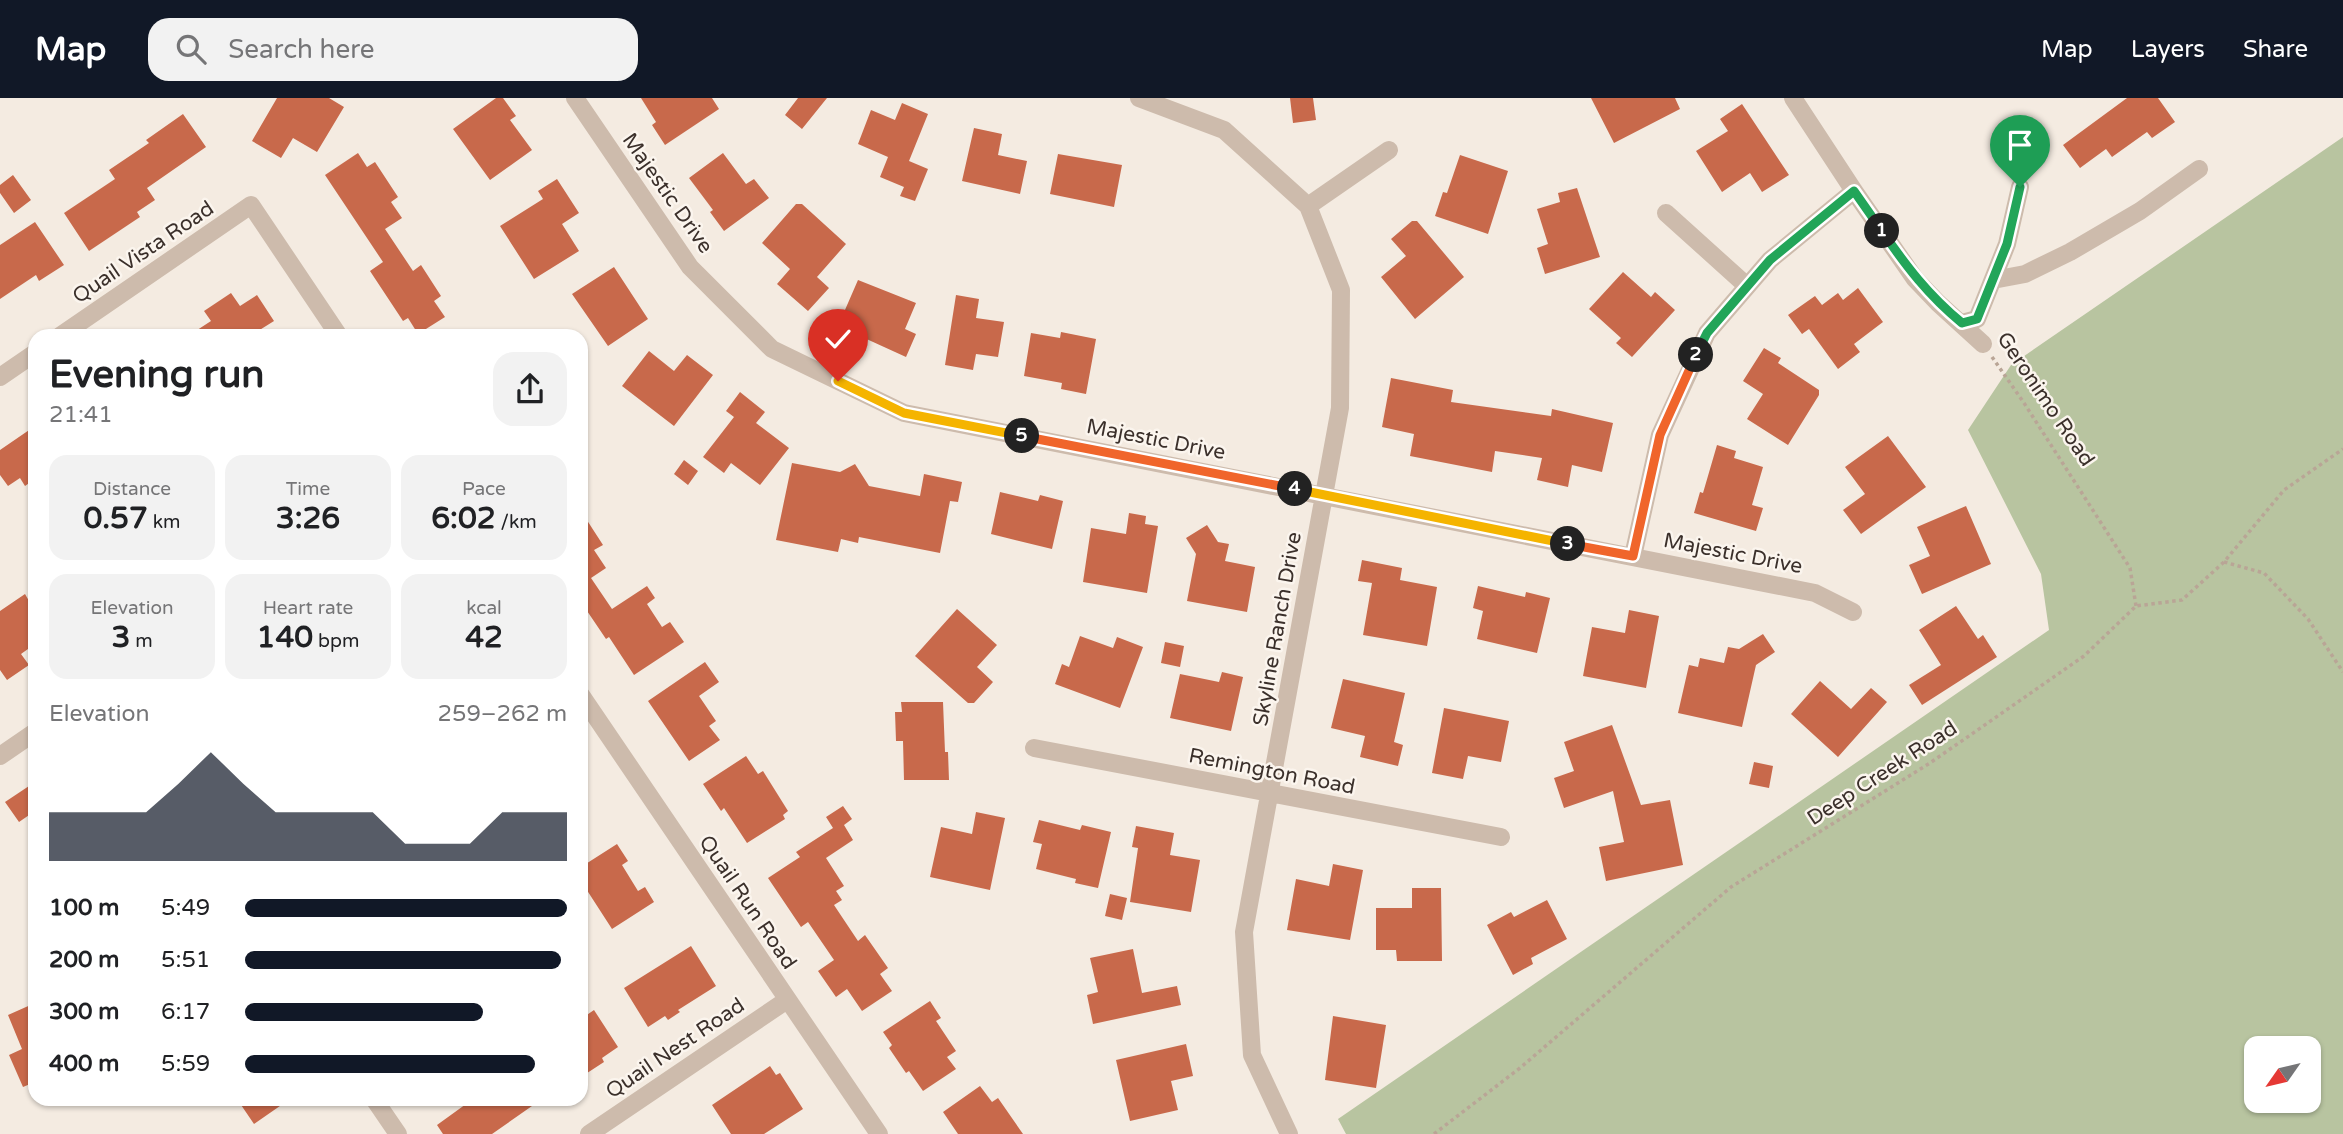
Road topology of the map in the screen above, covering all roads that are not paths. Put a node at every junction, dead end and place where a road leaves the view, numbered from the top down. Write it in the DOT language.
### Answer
graph roads {
  1 [pos="575,98"];
  2 [pos="1139,98"];
  3 [pos="1793,98"];
  4 [pos="1390,150"];
  5 [pos="2199,169"];
  6 [pos="2020,187"];
  7 [pos="1854,191"];
  8 [pos="1308,206"];
  9 [pos="1666,213"];
  10 [pos="1993,280"];
  11 [pos="1747,286"];
  12 [pos="1962,323"];
  13 [pos="70,329"];
  14 [pos="334,329"];
  15 [pos="1983,344"];
  16 [pos="28,358"];
  17 [pos="0,377"];
  18 [pos="1325,495"];
  19 [pos="1633,556"];
  20 [pos="1853,612"];
  21 [pos="588,705"];
  22 [pos="28,737"];
  23 [pos="1034,748"];
  24 [pos="0,756"];
  25 [pos="1269,794"];
  26 [pos="1501,837"];
  27 [pos="787,1000"];
  28 [pos="379,1106"];
  29 [pos="398,1134"];
  30 [pos="589,1134"];
  31 [pos="878,1134"];
  32 [pos="1289,1134"];
  1 -- 18 [label="street, Majestic Drive"];
  2 -- 8 [label="street, Skyline Ranch Drive"];
  3 -- 7 [label="street, Geronimo Road"];
  4 -- 8 [label="street"];
  5 -- 10 [label="street"];
  6 -- 10 [label="street"];
  7 -- 11 [label="street"];
  7 -- 12 [label="street, Geronimo Road"];
  8 -- 18 [label="street, Skyline Ranch Drive"];
  9 -- 11 [label="street"];
  10 -- 12 [label="street"];
  11 -- 19 [label="street"];
  12 -- 15 [label="street, Geronimo Road"];
  13 -- 14 [label="street, Quail Vista Road"];
  16 -- 17 [label="street"];
  18 -- 19 [label="street, Majestic Drive"];
  18 -- 25 [label="street, Skyline Ranch Drive"];
  19 -- 20 [label="street, Majestic Drive"];
  21 -- 27 [label="street, Quail Run Road"];
  22 -- 24 [label="street"];
  23 -- 25 [label="street, Remington Road"];
  25 -- 26 [label="street, Remington Road"];
  25 -- 32 [label="street, Skyline Ranch Drive"];
  27 -- 30 [label="street, Quail Nest Road"];
  27 -- 31 [label="street, Quail Run Road"];
  28 -- 29 [label="street"];
}
